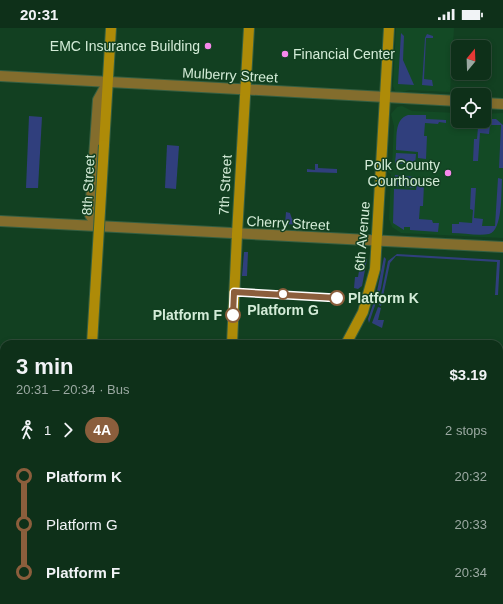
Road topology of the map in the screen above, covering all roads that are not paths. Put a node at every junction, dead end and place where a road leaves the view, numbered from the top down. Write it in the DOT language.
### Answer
graph roads {
  1 [pos="111,28"];
  2 [pos="249,28"];
  3 [pos="389,28"];
  4 [pos="0,76"];
  5 [pos="108,82"];
  6 [pos="245,90"];
  7 [pos="386,98"];
  8 [pos="451,102"];
  9 [pos="491,103"];
  10 [pos="503,104"];
  11 [pos="0,221"];
  12 [pos="98,226"];
  13 [pos="236,234"];
  14 [pos="377,241"];
  15 [pos="503,247"];
  16 [pos="92,340"];
  17 [pos="232,340"];
  18 [pos="348,340"];
  1 -- 5 [label="main road, 8th Street"];
  2 -- 6 [label="main road, 7th Street"];
  3 -- 7 [label="main road, 6th Avenue"];
  4 -- 5 [label="street, Mulberry Street"];
  5 -- 6 [label="street, Mulberry Street"];
  5 -- 12 [label="street"];
  5 -- 16 [label="main road, 8th Street, bridge"];
  6 -- 7 [label="street, Mulberry Street"];
  6 -- 13 [label="main road, 7th Street"];
  7 -- 8 [label="street, Mulberry Street"];
  7 -- 14 [label="main road, 6th Avenue"];
  9 -- 10 [label="street"];
  11 -- 12 [label="street, Cherry Street"];
  12 -- 13 [label="street, Cherry Street"];
  13 -- 14 [label="street, Cherry Street"];
  13 -- 17 [label="main road, 7th Street"];
  14 -- 15 [label="street, Cherry Street"];
  14 -- 18 [label="main road, 6th Avenue"];
}
